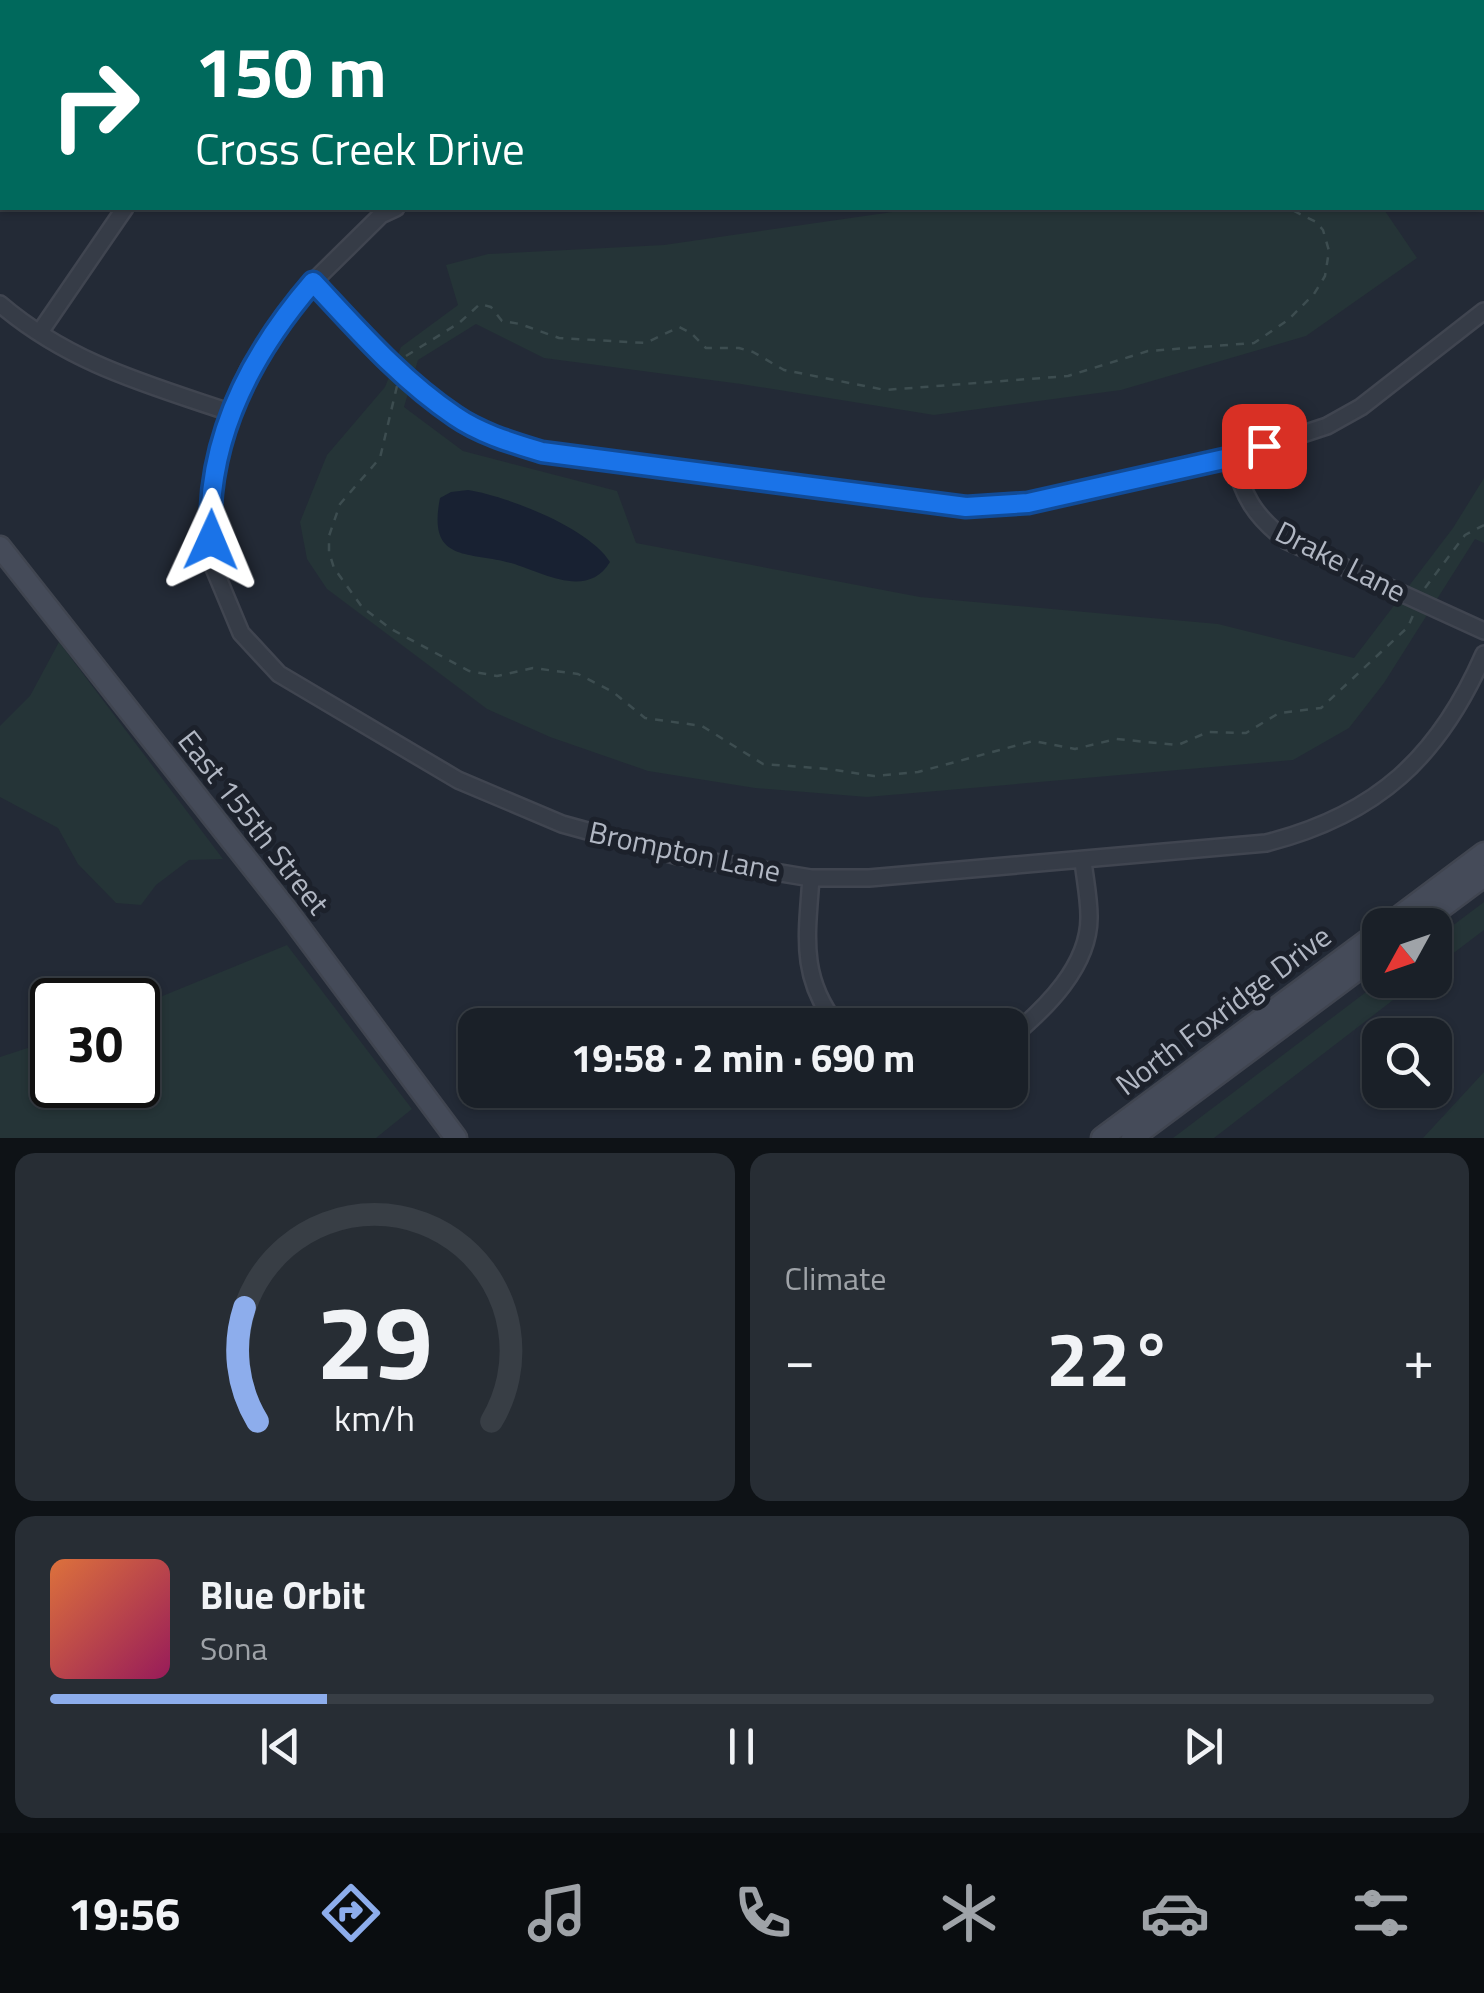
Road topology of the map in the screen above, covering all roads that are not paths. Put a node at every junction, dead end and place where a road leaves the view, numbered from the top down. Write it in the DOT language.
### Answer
graph roads {
  1 [pos="124,210"];
  2 [pos="384,210"];
  3 [pos="313,282"];
  4 [pos="0,304"];
  5 [pos="1484,310"];
  6 [pos="40,332"];
  7 [pos="229,412"];
  8 [pos="1233,457"];
  9 [pos="0,547"];
  10 [pos="1484,631"];
  11 [pos="1484,654"];
  12 [pos="1484,853"];
  13 [pos="1083,861"];
  14 [pos="1484,876"];
  15 [pos="811,878"];
  16 [pos="1411,908"];
  17 [pos="1441,908"];
  18 [pos="1362,944"];
  19 [pos="1362,967"];
  20 [pos="824,1008"];
  21 [pos="1028,1020"];
  22 [pos="456,1138"];
  23 [pos="1102,1138"];
  24 [pos="1132,1138"];
  1 -- 6 [label="street"];
  2 -- 3 [label="street, Brompton Lane"];
  3 -- 7 [label="street, Brompton Lane"];
  3 -- 8 [label="street"];
  4 -- 6 [label="street"];
  5 -- 8 [label="street"];
  6 -- 7 [label="street"];
  7 -- 15 [label="street, Brompton Lane"];
  8 -- 10 [label="street, Drake Lane"];
  9 -- 22 [label="street, East 155th Street"];
  11 -- 13 [label="street, Brompton Lane"];
  12 -- 16 [label="street"];
  13 -- 15 [label="street, Brompton Lane"];
  13 -- 21 [label="street"];
  14 -- 17 [label="street"];
  15 -- 20 [label="street"];
  18 -- 23 [label="street, North Foxridge Drive"];
  19 -- 24 [label="street, North Foxridge Drive"];
}
